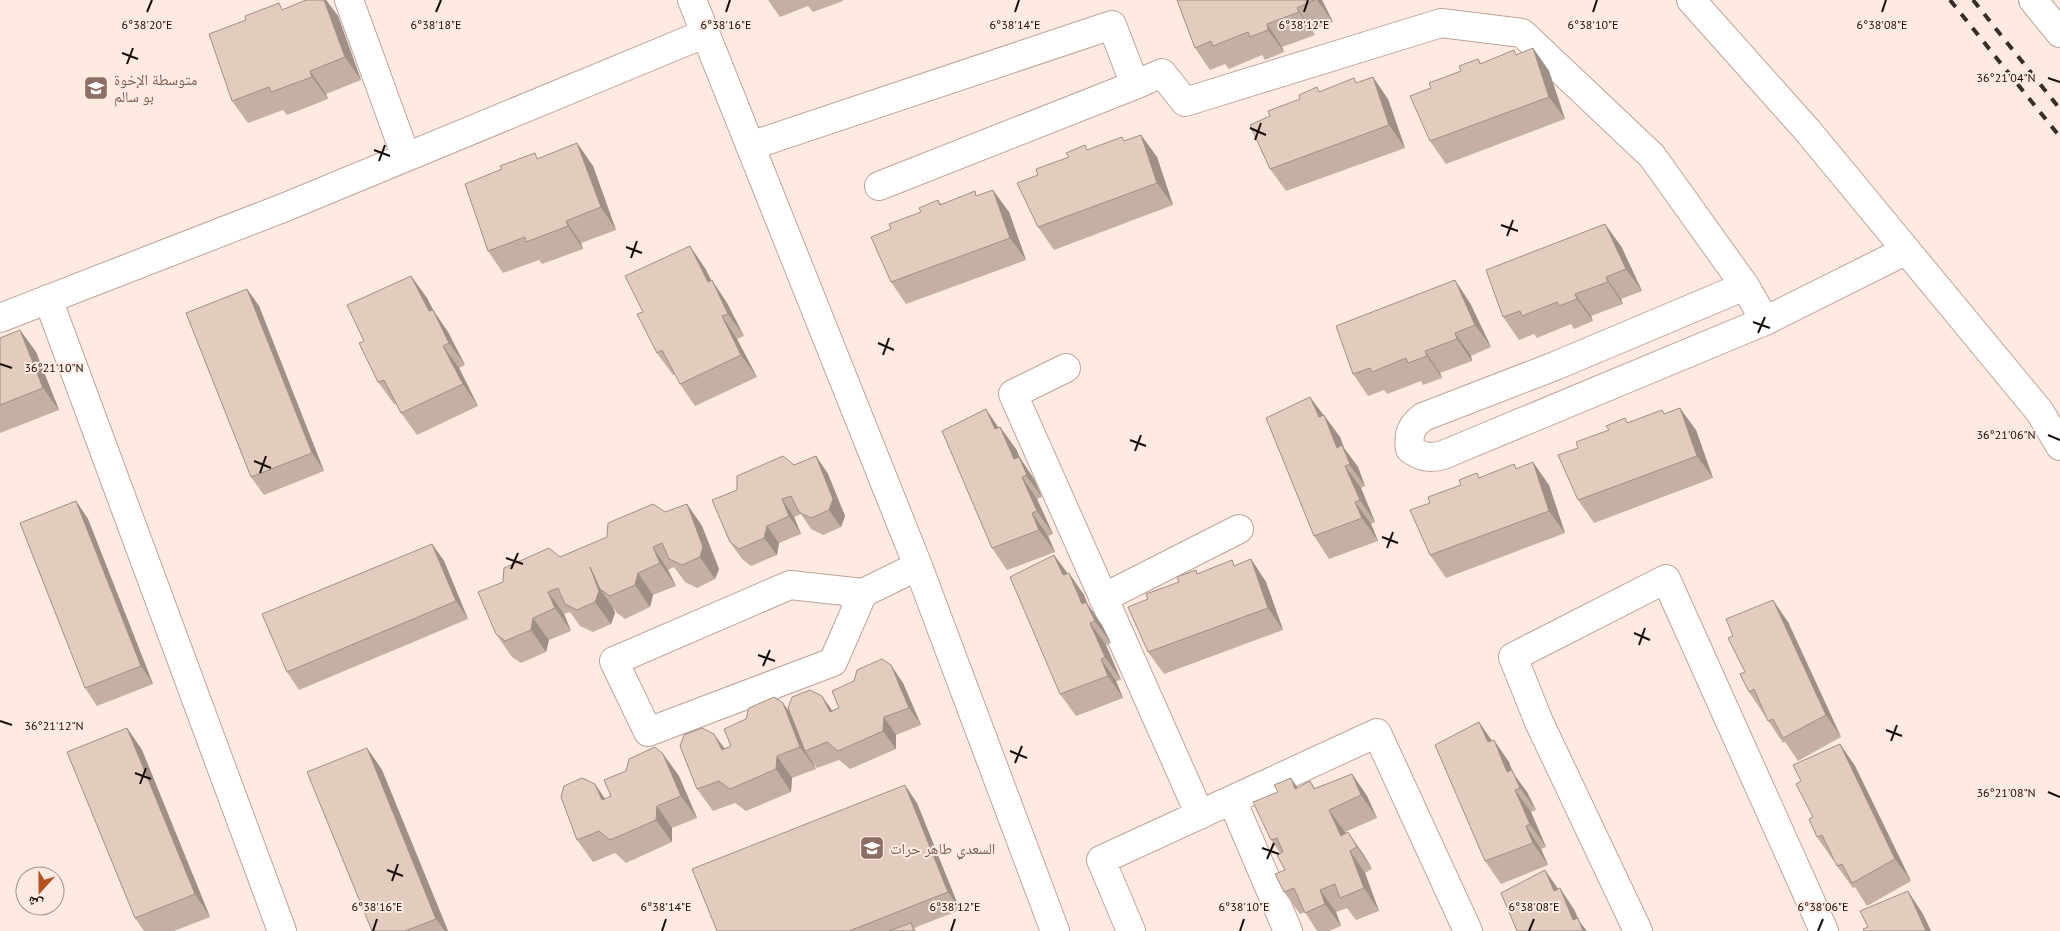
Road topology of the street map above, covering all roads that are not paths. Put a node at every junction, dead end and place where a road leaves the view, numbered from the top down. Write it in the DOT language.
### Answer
graph roads {
  1 [pos="350,0"];
  2 [pos="692,0"];
  3 [pos="1691,0"];
  4 [pos="2033,0"];
  5 [pos="2060,33"];
  6 [pos="704,34"];
  7 [pos="1134,84"];
  8 [pos="750,146"];
  9 [pos="406,158"];
  10 [pos="879,186"];
  11 [pos="1905,251"];
  12 [pos="1745,286"];
  13 [pos="48,299"];
  14 [pos="0,318"];
  15 [pos="1765,321"];
  16 [pos="1555,366"];
  17 [pos="1066,368"];
  18 [pos="1569,403"];
  19 [pos="2060,446"];
  20 [pos="1239,529"];
  21 [pos="918,566"];
  22 [pos="863,594"];
  23 [pos="1103,598"];
  24 [pos="1232,800"];
  25 [pos="1200,815"];
  26 [pos="282,931"];
  27 [pos="1055,931"];
  28 [pos="1131,931"];
  29 [pos="1288,931"];
  30 [pos="1468,931"];
  31 [pos="1638,931"];
  32 [pos="1824,931"];
  1 -- 9 [label="street"];
  2 -- 6 [label="street"];
  3 -- 11 [label="street"];
  4 -- 5 [label="street"];
  6 -- 8 [label="street"];
  6 -- 9 [label="street"];
  7 -- 8 [label="street"];
  7 -- 10 [label="street"];
  7 -- 12 [label="street"];
  8 -- 21 [label="street"];
  9 -- 13 [label="street"];
  11 -- 15 [label="street"];
  11 -- 19 [label="street"];
  12 -- 15 [label="street"];
  12 -- 16 [label="street"];
  13 -- 14 [label="street"];
  13 -- 26 [label="street"];
  15 -- 18 [label="street"];
  16 -- 18 [label="street"];
  16 -- 18 [label="street"];
  17 -- 23 [label="street"];
  20 -- 23 [label="street"];
  21 -- 22 [label="street"];
  21 -- 27 [label="street"];
  22 -- 22 [label="street"];
  23 -- 25 [label="street"];
  24 -- 25 [label="street"];
  24 -- 29 [label="street"];
  24 -- 30 [label="street"];
  25 -- 28 [label="street"];
  31 -- 32 [label="street"];
}
